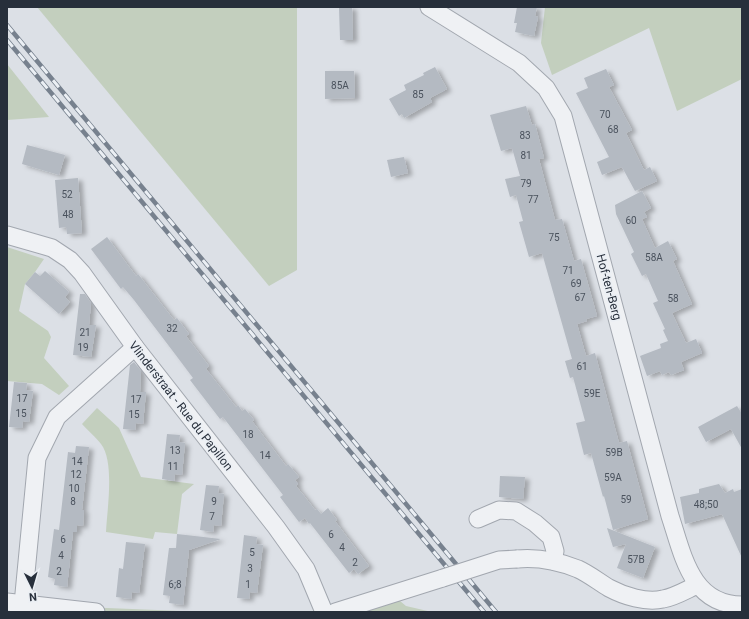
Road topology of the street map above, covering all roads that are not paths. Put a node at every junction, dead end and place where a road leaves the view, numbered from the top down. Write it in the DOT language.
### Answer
graph roads {
  1 [pos="429,7"];
  2 [pos="7,235"];
  3 [pos="135,347"];
  4 [pos="478,519"];
  5 [pos="553,561"];
  6 [pos="697,585"];
  7 [pos="15,603"];
  8 [pos="736,607"];
  9 [pos="96,612"];
  10 [pos="324,612"];
  11 [pos="335,612"];
  1 -- 6 [label="street, Hof-ten-Berg"];
  2 -- 3 [label="street, Vlinderstraat - Rue du Papillon"];
  3 -- 7 [label="street"];
  3 -- 10 [label="street, Vlinderstraat - Rue du Papillon"];
  4 -- 5 [label="street"];
  5 -- 6 [label="street"];
  5 -- 11 [label="street, bridge"];
  6 -- 8 [label="street, Hof-ten-Berg"];
  7 -- 9 [label="street"];
}
